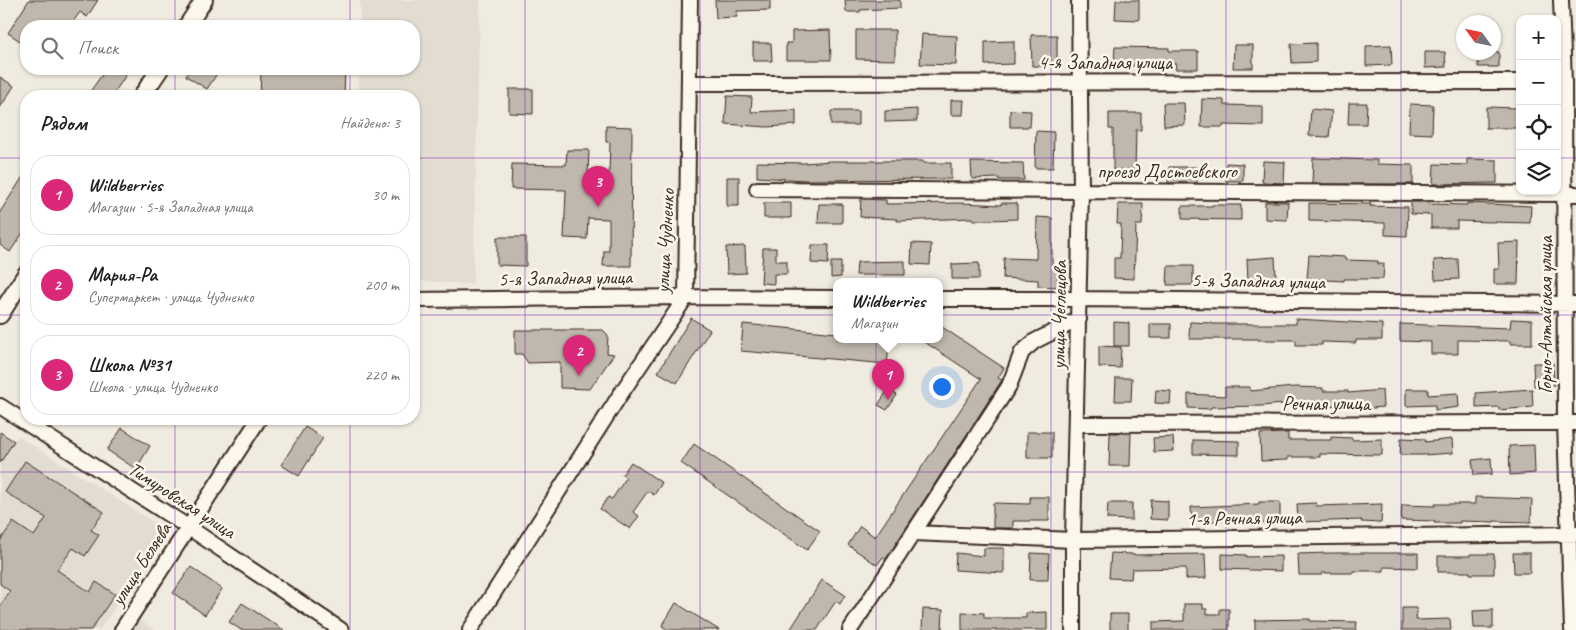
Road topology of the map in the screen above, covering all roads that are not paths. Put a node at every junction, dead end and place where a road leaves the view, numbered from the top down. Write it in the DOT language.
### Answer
graph roads {
  1 [pos="204,0"];
  2 [pos="690,0"];
  3 [pos="1079,0"];
  4 [pos="1561,0"];
  5 [pos="191,20"];
  6 [pos="156,75"];
  7 [pos="1080,82"];
  8 [pos="1516,82"];
  9 [pos="1566,82"];
  10 [pos="689,83"];
  11 [pos="146,90"];
  12 [pos="757,189"];
  13 [pos="1081,191"];
  14 [pos="1570,194"];
  15 [pos="20,283"];
  16 [pos="686,297"];
  17 [pos="833,298"];
  18 [pos="1078,299"];
  19 [pos="420,300"];
  20 [pos="943,300"];
  21 [pos="1570,304"];
  22 [pos="0,315"];
  23 [pos="1079,319"];
  24 [pos="0,406"];
  25 [pos="20,419"];
  26 [pos="1571,423"];
  27 [pos="1077,424"];
  28 [pos="30,425"];
  29 [pos="255,425"];
  30 [pos="188,527"];
  31 [pos="913,533"];
  32 [pos="1573,534"];
  33 [pos="1073,540"];
  34 [pos="122,630"];
  35 [pos="341,630"];
  36 [pos="470,630"];
  37 [pos="850,630"];
  38 [pos="1073,630"];
  39 [pos="1572,630"];
  1 -- 5 [label="street"];
  2 -- 10 [label="street, улица Чудненко"];
  3 -- 7 [label="street, улица Чеглецова"];
  4 -- 9 [label="street, Горно-Алтайская улица"];
  6 -- 11 [label="street"];
  7 -- 8 [label="street, 4-я Западная улица"];
  7 -- 10 [label="street, 4-я Западная улица"];
  7 -- 13 [label="street, улица Чеглецова"];
  9 -- 14 [label="street, Горно-Алтайская улица"];
  10 -- 16 [label="street, улица Чудненко"];
  12 -- 13 [label="street, проезд Достоевского"];
  13 -- 14 [label="street, проезд Достоевского"];
  13 -- 18 [label="street, улица Чеглецова"];
  14 -- 21 [label="street, Горно-Алтайская улица"];
  15 -- 22 [label="street"];
  16 -- 17 [label="street, 5-я Западная улица"];
  16 -- 19 [label="street, 5-я Западная улица"];
  16 -- 36 [label="street, улица Чудненко"];
  18 -- 20 [label="street, 5-я Западная улица"];
  18 -- 21 [label="street, 5-я Западная улица"];
  18 -- 23 [label="street, улица Чеглецова"];
  21 -- 26 [label="street, Горно-Алтайская улица"];
  23 -- 27 [label="street, улица Чеглецова"];
  23 -- 31 [label="street"];
  24 -- 25 [label="street, Тимуровская улица"];
  26 -- 27 [label="street, Речная улица"];
  26 -- 32 [label="street, Горно-Алтайская улица"];
  27 -- 33 [label="street, улица Чеглецова"];
  28 -- 30 [label="street, Тимуровская улица"];
  29 -- 30 [label="street, улица Беляева"];
  30 -- 34 [label="street, улица Беляева"];
  30 -- 35 [label="street, Тимуровская улица"];
  31 -- 33 [label="street, 1-я Речная улица"];
  31 -- 37 [label="street"];
  32 -- 33 [label="street, 1-я Речная улица"];
  32 -- 39 [label="street, Горно-Алтайская улица"];
  33 -- 38 [label="street, улица Чеглецова"];
}
